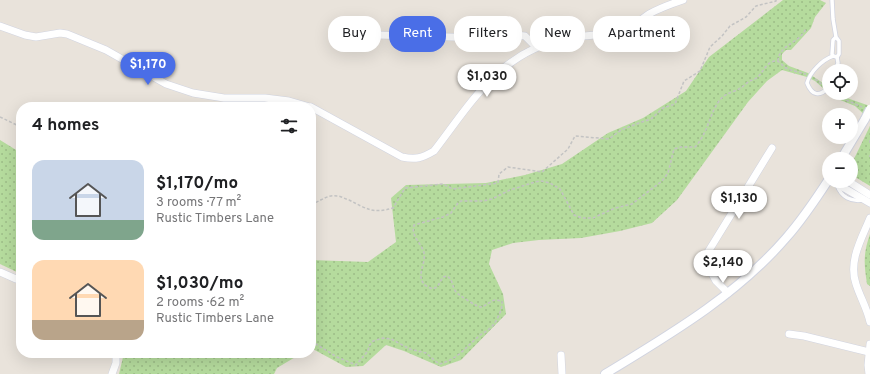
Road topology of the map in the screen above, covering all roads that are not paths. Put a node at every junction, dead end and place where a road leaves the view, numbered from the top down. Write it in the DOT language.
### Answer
graph roads {
  1 [pos="683,0"];
  2 [pos="832,0"];
  3 [pos="0,26"];
  4 [pos="381,35"];
  5 [pos="585,35"];
  6 [pos="836,37"];
  7 [pos="530,41"];
  8 [pos="530,50"];
  9 [pos="835,56"];
  10 [pos="838,64"];
  11 [pos="822,92"];
  12 [pos="293,102"];
  13 [pos="868,109"];
  14 [pos="316,110"];
  15 [pos="772,148"];
  16 [pos="845,152"];
  17 [pos="858,187"];
  18 [pos="823,188"];
  19 [pos="844,188"];
  20 [pos="864,190"];
  21 [pos="870,195"];
  22 [pos="864,200"];
  23 [pos="870,218"];
  24 [pos="0,272"];
  25 [pos="16,279"];
  26 [pos="728,293"];
  27 [pos="870,322"];
  28 [pos="789,334"];
  29 [pos="870,344"];
  30 [pos="869,352"];
  31 [pos="561,355"];
  32 [pos="116,358"];
  33 [pos="112,374"];
  34 [pos="562,374"];
  35 [pos="605,374"];
  36 [pos="869,374"];
  1 -- 5 [label="street"];
  2 -- 6 [label="lane"];
  3 -- 12 [label="street"];
  4 -- 7 [label="street"];
  6 -- 9 [label="lane"];
  6 -- 9 [label="lane"];
  8 -- 14 [label="street"];
  9 -- 10 [label="lane"];
  9 -- 11 [label="lane"];
  13 -- 16 [label="street, bridge"];
  15 -- 26 [label="street"];
  17 -- 20 [label="street"];
  18 -- 26 [label="street"];
  19 -- 22 [label="street"];
  20 -- 21 [label="street"];
  20 -- 22 [label="street"];
  23 -- 27 [label="street"];
  24 -- 25 [label="street"];
  26 -- 35 [label="street"];
  28 -- 30 [label="street"];
  29 -- 30 [label="street"];
  30 -- 36 [label="street"];
  31 -- 34 [label="street"];
  32 -- 33 [label="street"];
}
